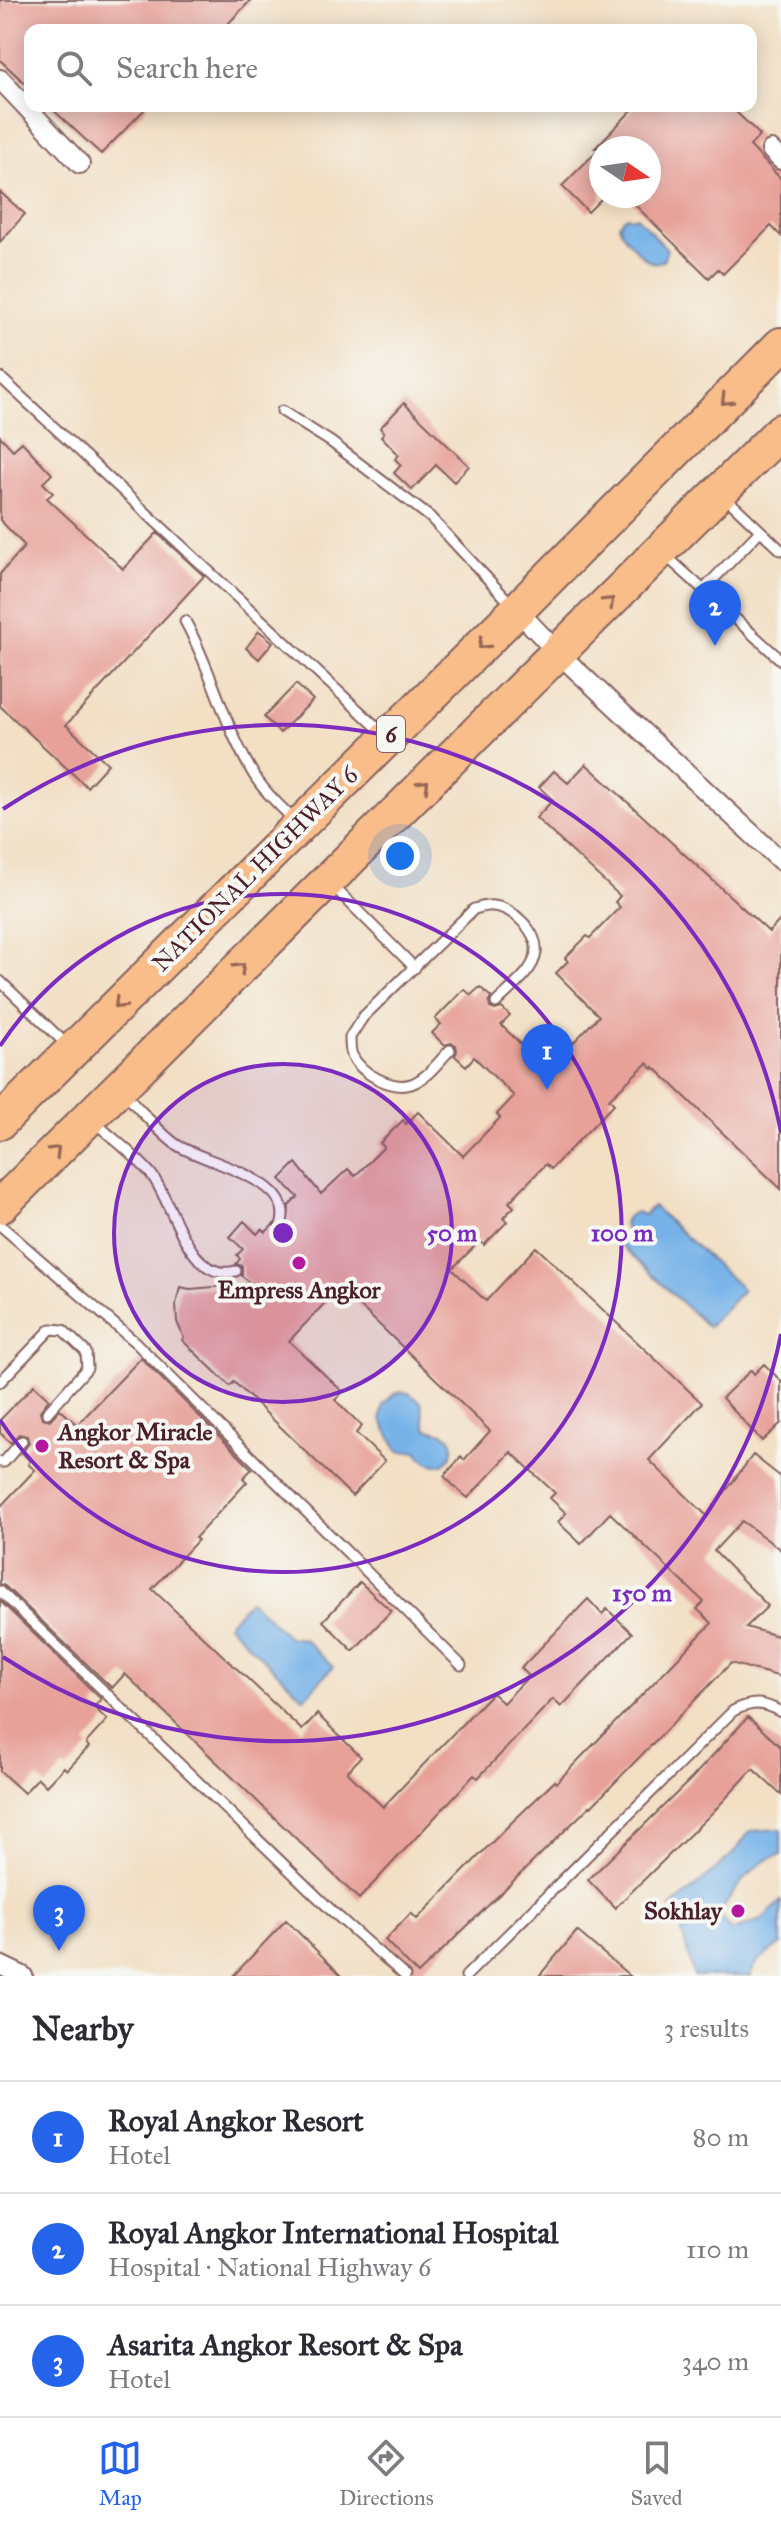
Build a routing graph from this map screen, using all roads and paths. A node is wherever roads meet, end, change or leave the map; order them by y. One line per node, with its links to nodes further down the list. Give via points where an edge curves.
1 (0, 79): 2 (street)
2 (24, 104)
3 (31, 112): 4 (street)
4 (80, 164)
5 (781, 345): 14 (highway, NATIONAL HIGHWAY 6 / 6, one-way to 14)
6 (0, 377): 18 (lane)
7 (282, 411): 14 (lane, via 430,517)
8 (781, 431): 9 (highway)
9 (720, 492): 10 (lane); 12 (highway)
10 (760, 531): 11 (lane); 13 (lane)
11 (781, 550)
12 (660, 551): 13 (lane); 16 (highway, one-way to 12)
13 (703, 590): 17 (lane)
14 (517, 610): 16 (street); 18 (highway, NATIONAL HIGHWAY 6 / 6, one-way to 18)
15 (185, 621): 19 (lane, via 251,771)
16 (558, 653): 20 (street); 21 (highway, one-way to 16)
17 (781, 660)
18 (388, 737): 19 (highway, NATIONAL HIGHWAY 6 / 6)
19 (300, 825): 27 (highway, NATIONAL HIGHWAY 6 / 6, one-way to 27)
20 (781, 861)
21 (328, 881): 22 (lane); 29 (highway, one-way to 21)
22 (415, 968): 26 (lane, via 474,909 494,905 532,930 536,952 529,970); 28 (lane, via 363,1017 350,1037 351,1055 365,1071 393,1085 423,1077)
23 (0, 981): 24 (lane)
24 (8, 989): 25 (lane); 27 (lane)
25 (0, 997)
26 (496, 1003)
27 (72, 1050): 31 (highway, NATIONAL HIGHWAY 6 / 6)
28 (450, 1050)
29 (119, 1088): 30 (highway); 34 (lane, via 175,1144 261,1181 280,1201)
30 (90, 1117): 32 (highway, one-way to 30); 35 (lane, via 151,1174 187,1246 207,1267)
31 (0, 1122)
32 (0, 1206)
33 (0, 1225): 41 (lane, via 136,1343)
34 (281, 1225)
35 (236, 1271)
36 (0, 1382): 37 (lane, via 51,1329 63,1330 86,1352 87,1368)
37 (47, 1413)
38 (22, 1441): 39 (lane)
39 (0, 1462)
40 (0, 1591): 45 (lane)
41 (461, 1665)
42 (781, 1712): 46 (lane, via 765,1703 733,1711)
43 (0, 1965): 44 (street)
44 (23, 1976)
45 (405, 1976)
46 (466, 1976)

